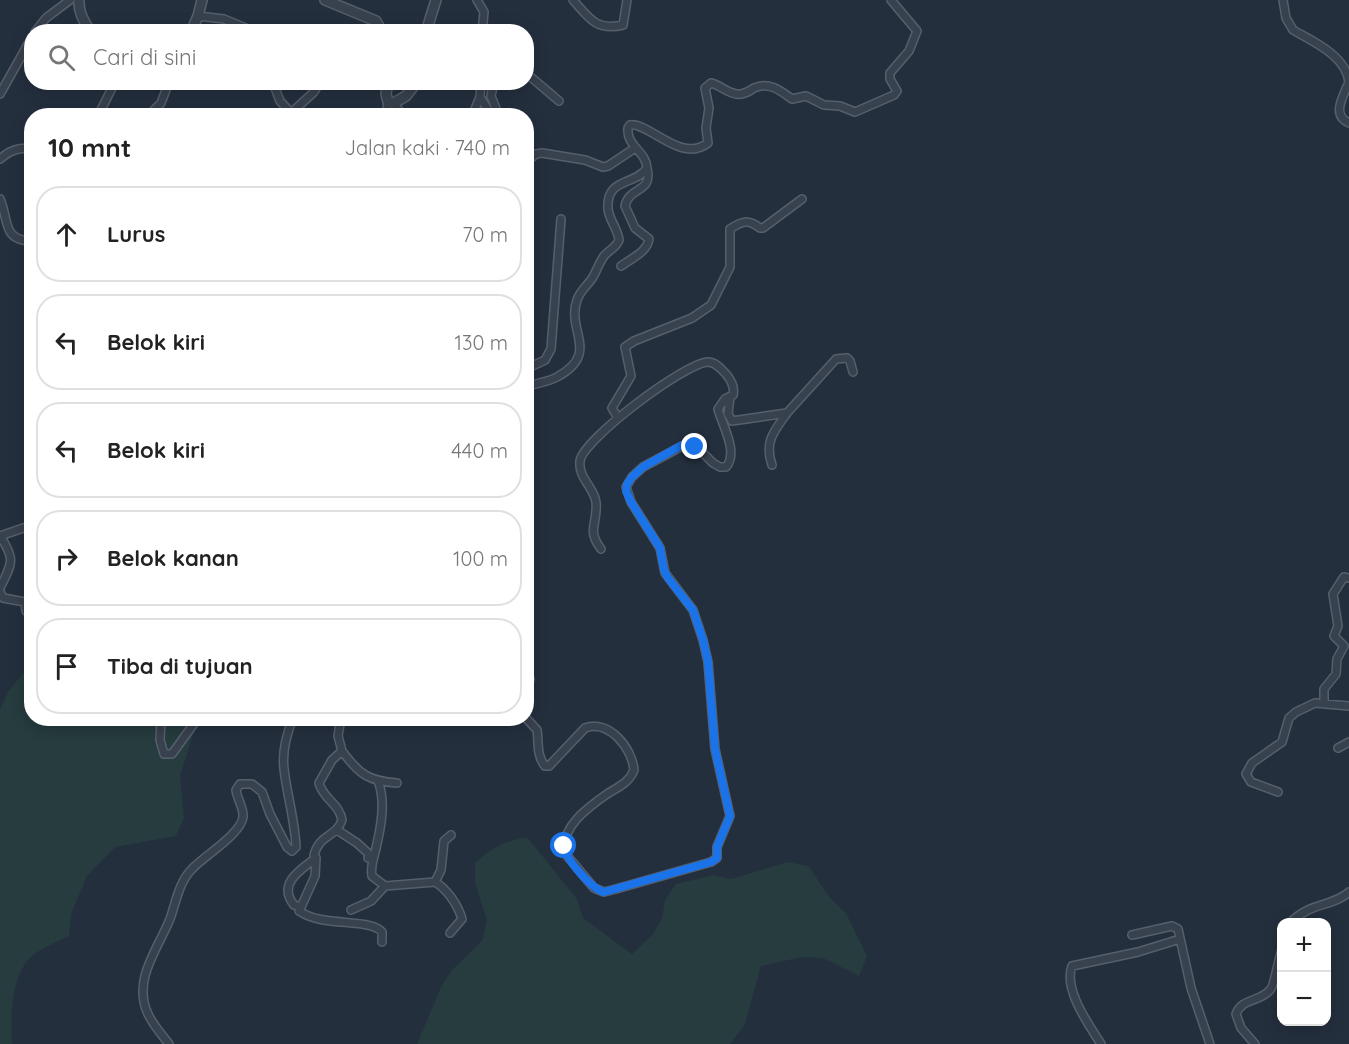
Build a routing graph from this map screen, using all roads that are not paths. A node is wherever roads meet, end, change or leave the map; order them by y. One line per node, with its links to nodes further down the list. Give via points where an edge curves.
1 (70, 0): 12 (street)
2 (79, 0): 13 (street)
3 (202, 0): 11 (street)
4 (436, 0): 17 (street)
5 (477, 0): 18 (street, via 484,12)
6 (573, 0): 7 (street, via 591,21 612,28 623,25)
7 (627, 0)
8 (891, 0): 45 (street, via 917,31 909,51 890,73 897,91 894,95 855,112 806,96 792,99 772,86 758,86 740,95 711,83 705,88 708,143 688,148 664,141 633,124 627,132)
9 (1283, 0): 21 (street, via 1293,30 1341,62)
10 (329, 2): 16 (street)
11 (198, 16): 14 (street); 15 (street)
12 (41, 24)
13 (85, 24)
14 (194, 24)
15 (236, 24)
16 (378, 24)
17 (428, 24)
18 (483, 24)
19 (24, 52): 30 (street)
20 (534, 80): 32 (street)
21 (1349, 82): 43 (street, via 1339,115)
22 (111, 90): 34 (street)
23 (166, 90): 35 (street)
24 (276, 90): 36 (street)
25 (315, 90): 37 (street)
26 (387, 90): 33 (street)
27 (411, 90): 33 (street)
28 (480, 90): 31 (street)
29 (492, 90): 42 (street)
30 (0, 94)
31 (480, 97): 40 (street); 41 (street)
32 (559, 101)
33 (391, 102): 38 (street); 39 (street)
34 (102, 108)
35 (156, 108)
36 (286, 108)
37 (297, 108)
38 (389, 108)
39 (396, 108)
40 (475, 108)
41 (487, 108)
42 (496, 108)
43 (1349, 123)
44 (24, 148): 47 (street, via 8,152)
45 (635, 148): 46 (street, via 608,166 542,153); 48 (street)
46 (534, 156)
47 (0, 159)
48 (647, 168): 53 (street, via 647,185 633,192 625,206 635,228 649,243); 56 (street, via 610,194 608,212 619,240 602,258 578,297 576,321 581,348 575,362 558,377)
49 (0, 199): 52 (street, via 14,238)
50 (802, 199): 59 (street, via 763,228 743,221 730,229 730,267 708,308 625,347 631,376 612,408)
51 (561, 219): 54 (street, via 551,349 545,360)
52 (24, 242)
53 (621, 266)
54 (534, 365)
55 (853, 372): 58 (street, via 847,358 836,359)
56 (534, 384)
57 (730, 397): 58 (street, via 728,414 732,421); 59 (street, via 734,387 719,367 709,362 678,374); 72 (street, via 718,409 729,442 729,465 720,467 695,447 682,445 643,467 627,484 626,491 660,548 668,578 693,610 703,640 715,749 730,816 717,847 717,858 604,892 594,888 564,852 565,836 586,810 628,781 634,770 631,756 611,732 590,726 545,766 540,760)
58 (787, 413): 60 (street, via 769,445)
59 (618, 418): 62 (street, via 591,442 580,461 583,478 595,495 593,539)
60 (772, 465)
61 (24, 528): 64 (street, via 0,536 12,565)
62 (601, 549)
63 (1349, 578): 66 (street, via 1344,577 1333,594 1338,626 1334,636 1344,646 1337,659 1336,674 1324,689)
64 (0, 590): 65 (street, via 3,598)
65 (24, 602)
66 (1324, 704): 67 (street); 78 (street, via 1310,705 1292,715 1282,741 1247,771 1251,782)
67 (1349, 706)
68 (161, 726): 69 (street, via 164,753 171,754)
69 (192, 726)
70 (290, 726): 94 (street, via 283,767 296,847 292,851 287,848 258,788 240,784 236,790 242,811 240,824 184,878 145,972 148,1014)
71 (340, 726): 75 (street)
72 (534, 726)
73 (1349, 742): 74 (street)
74 (1338, 748)
75 (342, 751): 76 (street, via 359,772); 79 (street, via 319,783 321,791 341,813)
76 (378, 781): 77 (street); 84 (street, via 383,800 371,871)
77 (397, 783)
78 (1278, 792)
79 (337, 830): 81 (street, via 321,840); 82 (street, via 361,846)
80 (451, 834): 83 (street, via 444,842 441,870)
81 (316, 858): 86 (street, via 315,876); 86 (street, via 290,883 288,896)
82 (368, 858)
83 (435, 882): 84 (street); 89 (street, via 449,894 460,914 461,922)
84 (385, 886): 87 (street, via 370,901)
85 (1349, 892): 88 (street)
86 (301, 907): 92 (street, via 301,912 318,920 375,925 382,932)
87 (351, 910)
88 (1296, 918)
89 (450, 933)
90 (1132, 935): 91 (street, via 1172,926 1178,929)
91 (1180, 939): 95 (street, via 1072,966 1071,983 1079,1007); 96 (street)
92 (382, 942)
93 (1277, 967): 97 (street, via 1272,989 1241,1006 1236,1014 1241,1028)
94 (169, 1044)
95 (1101, 1044)
96 (1210, 1044)
97 (1255, 1044)

